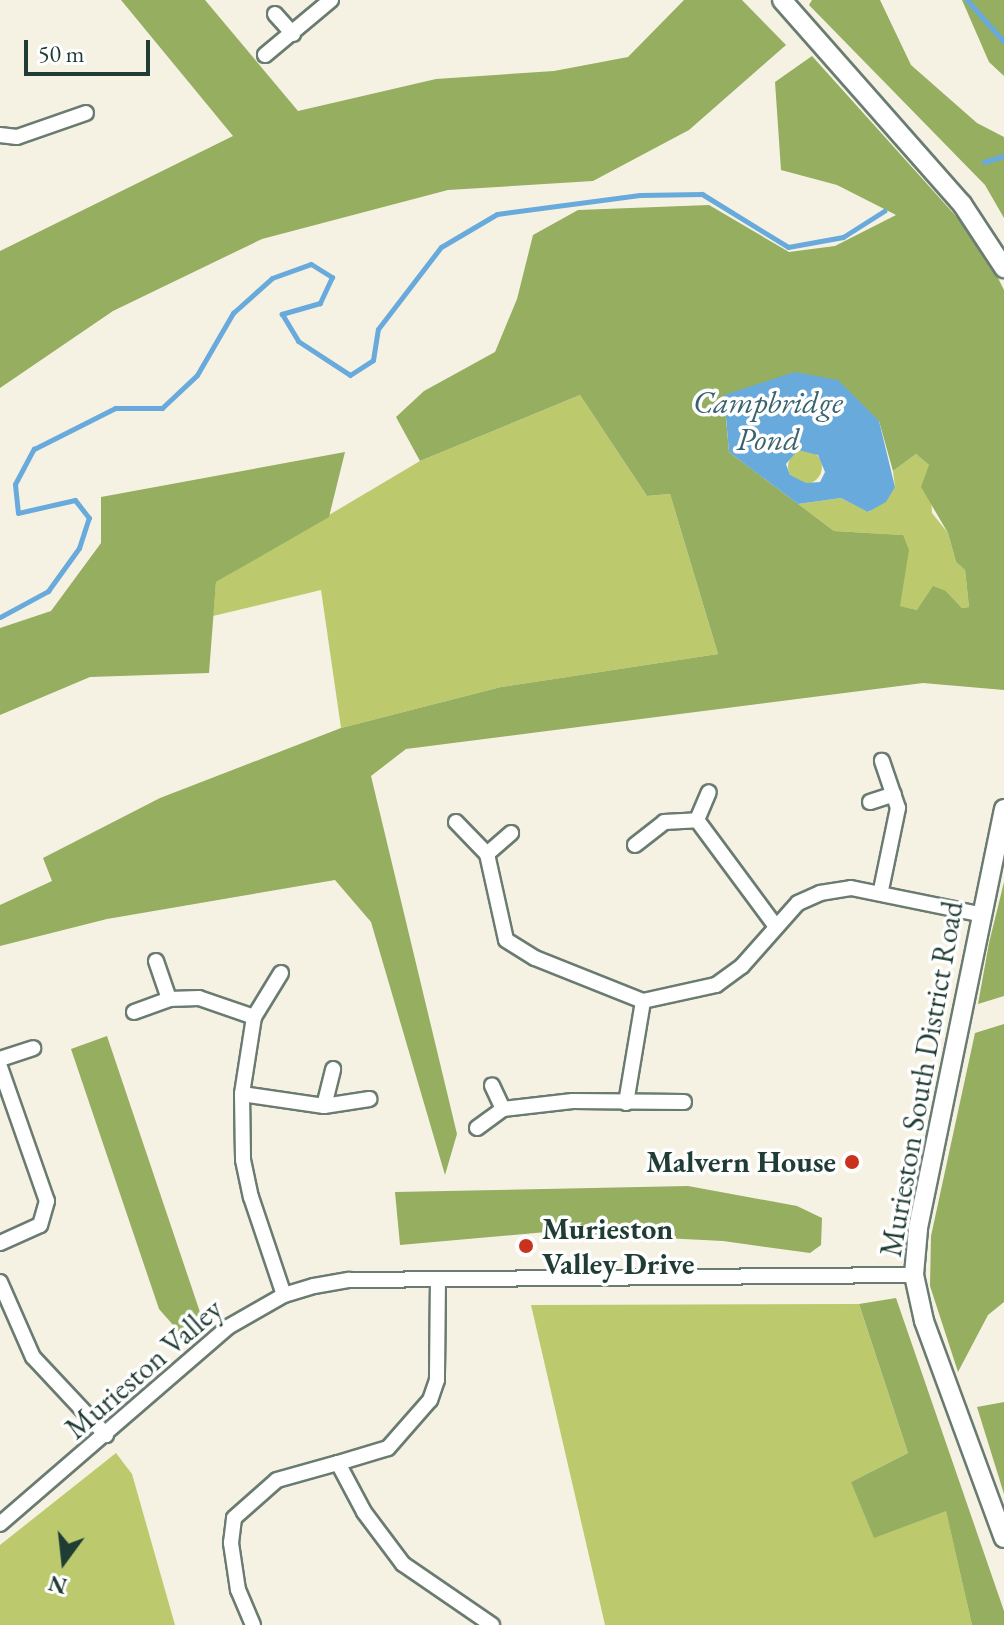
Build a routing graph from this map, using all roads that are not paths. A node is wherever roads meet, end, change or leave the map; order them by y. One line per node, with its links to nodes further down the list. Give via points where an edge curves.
1 (331, 0): 4 (street)
2 (782, 0): 8 (street, via 962,204)
3 (275, 14): 4 (street)
4 (293, 34): 5 (street)
5 (265, 55)
6 (86, 113): 7 (street, via 17,137)
7 (0, 135)
8 (1004, 268)
9 (882, 761): 11 (street)
10 (709, 792): 14 (street)
11 (894, 794): 12 (street); 19 (street, via 897,821)
12 (870, 802)
13 (1004, 809): 20 (street, Murieston South District Road)
14 (697, 820): 17 (street, via 664,822); 21 (street)
15 (456, 822): 18 (street)
16 (511, 833): 18 (street)
17 (635, 845)
18 (487, 854): 25 (street, via 506,940 535,958)
19 (881, 890): 20 (street); 21 (street, via 820,893)
20 (979, 914): 41 (street, Murieston South District Road, via 918,1229)
21 (774, 924): 25 (street, via 742,966 716,985)
22 (156, 961): 24 (street)
23 (281, 973): 27 (street)
24 (169, 999): 26 (street); 27 (street, via 199,998)
25 (643, 1001): 36 (street)
26 (134, 1012)
27 (254, 1017): 33 (street)
28 (33, 1048): 29 (street)
29 (0, 1059)
30 (0, 1067): 40 (street, via 47,1201 40,1225)
31 (333, 1069): 37 (street)
32 (492, 1085): 38 (street)
33 (242, 1094): 37 (street); 44 (street, via 245,1172)
34 (369, 1099): 37 (street)
35 (684, 1102): 36 (street)
36 (626, 1103): 38 (street, via 532,1102)
37 (324, 1106)
38 (503, 1109): 39 (street)
39 (477, 1128)
40 (0, 1243)
41 (914, 1275): 42 (street, Murieston Valley); 48 (street, Murieston South District Road, via 924,1321)
42 (438, 1279): 44 (street, Murieston Valley, via 349,1280); 46 (street, via 437,1380 430,1400 388,1448)
43 (0, 1282): 45 (street, via 33,1357)
44 (284, 1295): 45 (street, Murieston Valley, via 228,1327)
45 (106, 1435): 47 (street, Murieston Valley)
46 (338, 1463): 49 (street, via 364,1512 403,1564); 50 (street, via 277,1480 234,1518 231,1543 238,1590)
47 (0, 1524)
48 (1004, 1538)
49 (478, 1622): 51 (street)
50 (253, 1625)
51 (492, 1625)

